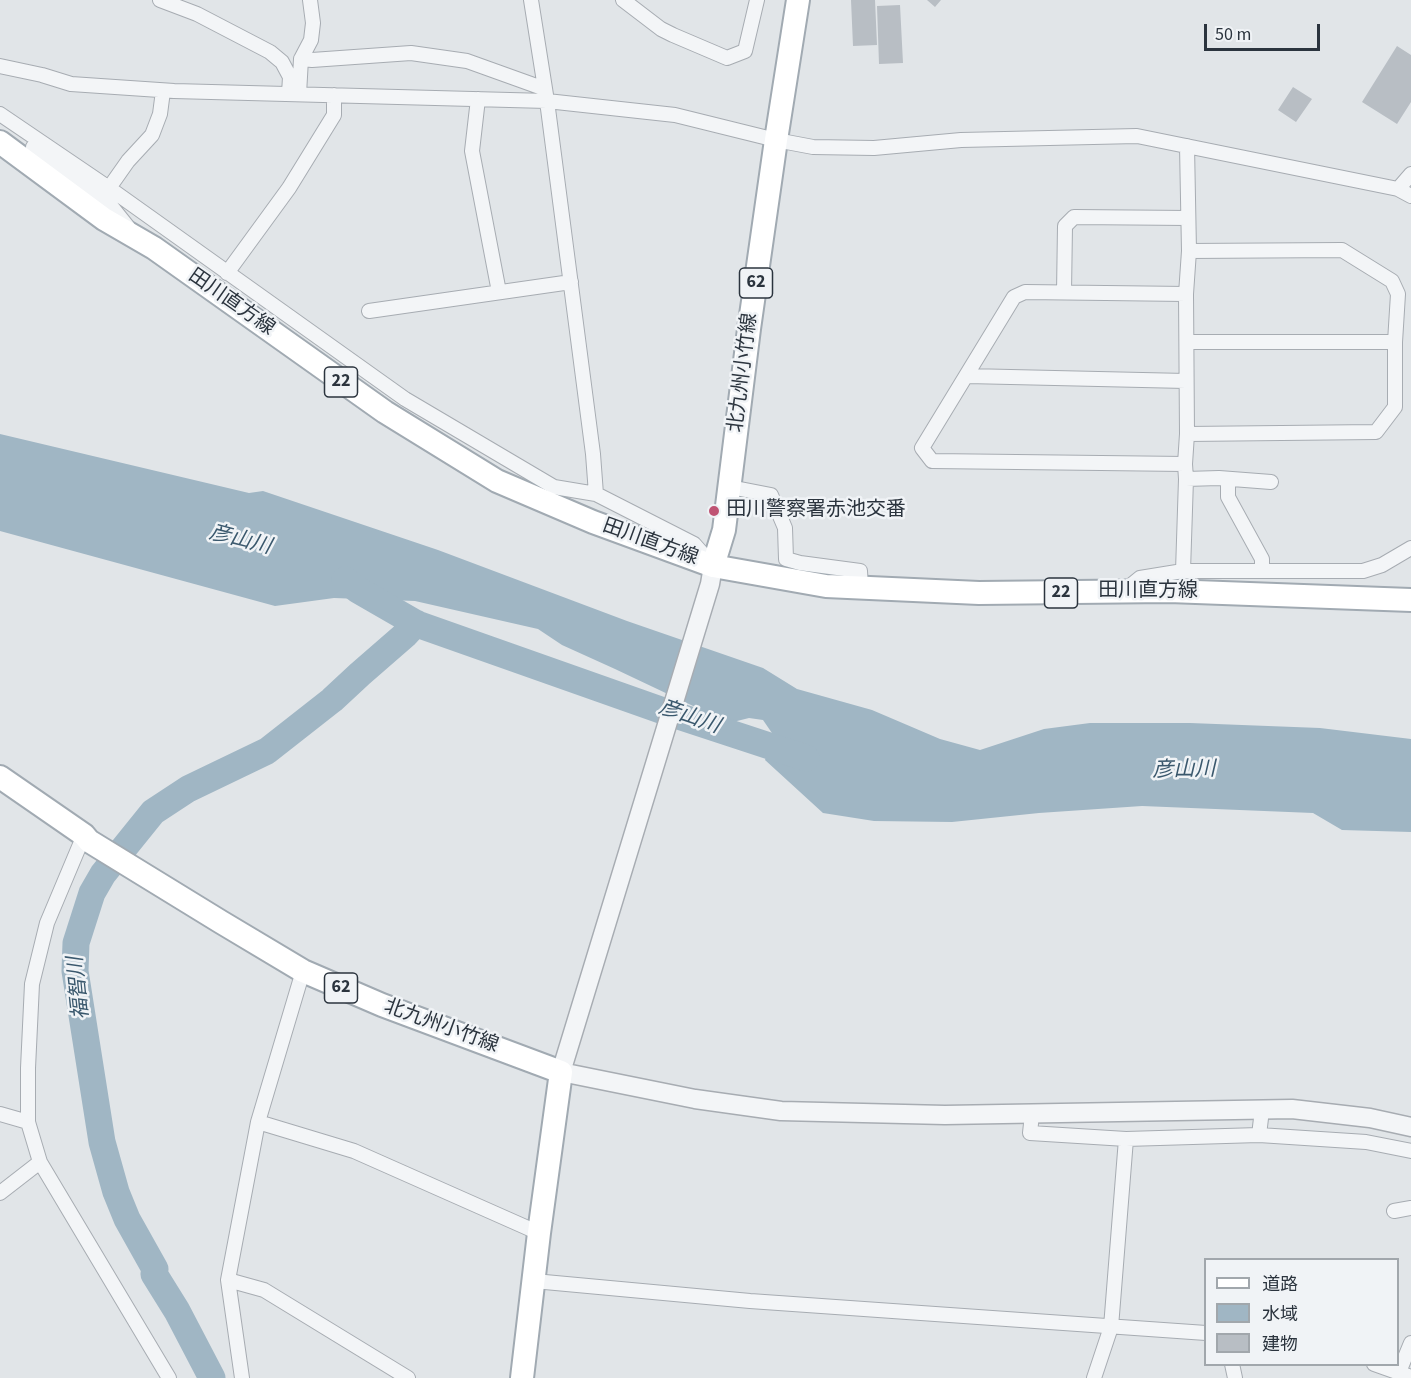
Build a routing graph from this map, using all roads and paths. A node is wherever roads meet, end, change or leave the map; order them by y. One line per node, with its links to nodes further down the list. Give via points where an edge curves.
1 (160, 0): 10 (street, via 197,14 270,52 282,62)
2 (310, 0): 7 (street, via 311,40)
3 (531, 0): 12 (street)
4 (623, 0): 5 (street, via 661,29 727,57 745,51)
5 (757, 0)
6 (798, 0): 16 (main road, 北九州小竹線 / 62)
7 (301, 58): 10 (street); 12 (street, via 411,52 467,61)
8 (0, 66): 9 (street, via 71,84)
9 (163, 91): 10 (street); 20 (street, via 152,135)
10 (294, 94): 11 (street)
11 (334, 95): 13 (street); 26 (street, via 334,115 289,188)
12 (546, 95): 13 (street); 16 (street, via 675,115); 27 (street)
13 (478, 99): 28 (street, via 472,151)
14 (0, 114): 20 (street)
15 (0, 123): 24 (street, via 112,207)
16 (776, 140): 18 (street, via 813,147 874,148 961,140 1137,136); 41 (main road, 北九州小竹線 / 62)
17 (0, 142): 24 (main road, 田川直方線 / 22, via 104,219)
18 (1187, 146): 21 (street); 23 (street)
19 (1411, 174): 21 (street)
20 (109, 188): 26 (street)
21 (1398, 189): 22 (street)
22 (1411, 196)
23 (1188, 218): 25 (street); 29 (street, via 1074,217 1065,226)
24 (139, 239): 46 (main road, 田川直方線 / 22, via 385,412 497,481)
25 (1189, 251): 30 (street); 33 (street, via 1342,250 1392,281 1398,294)
26 (227, 273): 42 (street, via 405,399 554,487)
27 (571, 282): 28 (street); 42 (street)
28 (499, 292): 31 (street)
29 (1064, 292): 30 (street); 34 (street, via 1025,292 1014,297)
30 (1186, 294): 32 (street)
31 (369, 311)
32 (1187, 342): 33 (street); 35 (street)
33 (1395, 342): 36 (street, via 1395,407 1376,432)
34 (967, 376): 35 (street); 37 (street, via 922,448 932,461)
35 (1186, 381): 36 (street)
36 (1187, 434): 37 (street)
37 (1185, 464): 38 (street)
38 (1186, 479): 39 (street); 44 (street)
39 (1228, 479): 40 (street); 45 (street, via 1228,497 1262,559)
40 (1271, 482)
41 (730, 487): 46 (main road, 北九州小竹線 / 62); 47 (street, via 771,495 785,528 786,559 860,571)
42 (596, 494): 46 (street, via 694,544)
43 (1411, 548): 45 (street, via 1382,566 1363,571)
44 (1183, 571): 45 (street); 48 (street, via 1140,578)
45 (1262, 571)
46 (712, 575): 47 (main road, 田川直方線 / 22); 53 (street)
47 (861, 587): 48 (main road, 田川直方線 / 22, via 979,593)
48 (1122, 592): 49 (main road, 田川直方線 / 22)
49 (1411, 600)
50 (0, 777): 51 (main road, 北九州小竹線 / 62)
51 (86, 838): 52 (main road, 北九州小竹線 / 62); 57 (street, via 47,923 32,984)
52 (303, 971): 53 (main road, 北九州小竹線 / 62, via 382,1005); 58 (street)
53 (564, 1062): 56 (street, via 695,1099 781,1111); 67 (main road)
54 (1262, 1110): 56 (street); 59 (street, via 1304,1111); 60 (street)
55 (0, 1114): 57 (street)
56 (1032, 1114): 61 (street, via 1030,1133)
57 (28, 1122): 63 (street)
58 (258, 1122): 67 (street, via 354,1151); 68 (street)
59 (1411, 1127)
60 (1259, 1135): 61 (street); 62 (street, via 1366,1142)
61 (1126, 1139): 70 (street)
62 (1411, 1151)
63 (40, 1162): 64 (street); 75 (street)
64 (0, 1193)
65 (1411, 1208): 66 (street)
66 (1394, 1211)
67 (540, 1233): 69 (main road)
68 (228, 1280): 76 (street); 77 (street, via 264,1290)
69 (534, 1281): 70 (street); 78 (main road)
70 (1111, 1327): 71 (street); 79 (street)
71 (1204, 1333)
72 (1411, 1343): 74 (street)
73 (1377, 1366): 74 (street)
74 (1405, 1374)
75 (169, 1378)
76 (242, 1378)
77 (408, 1378)
78 (522, 1378)
79 (1094, 1378)

